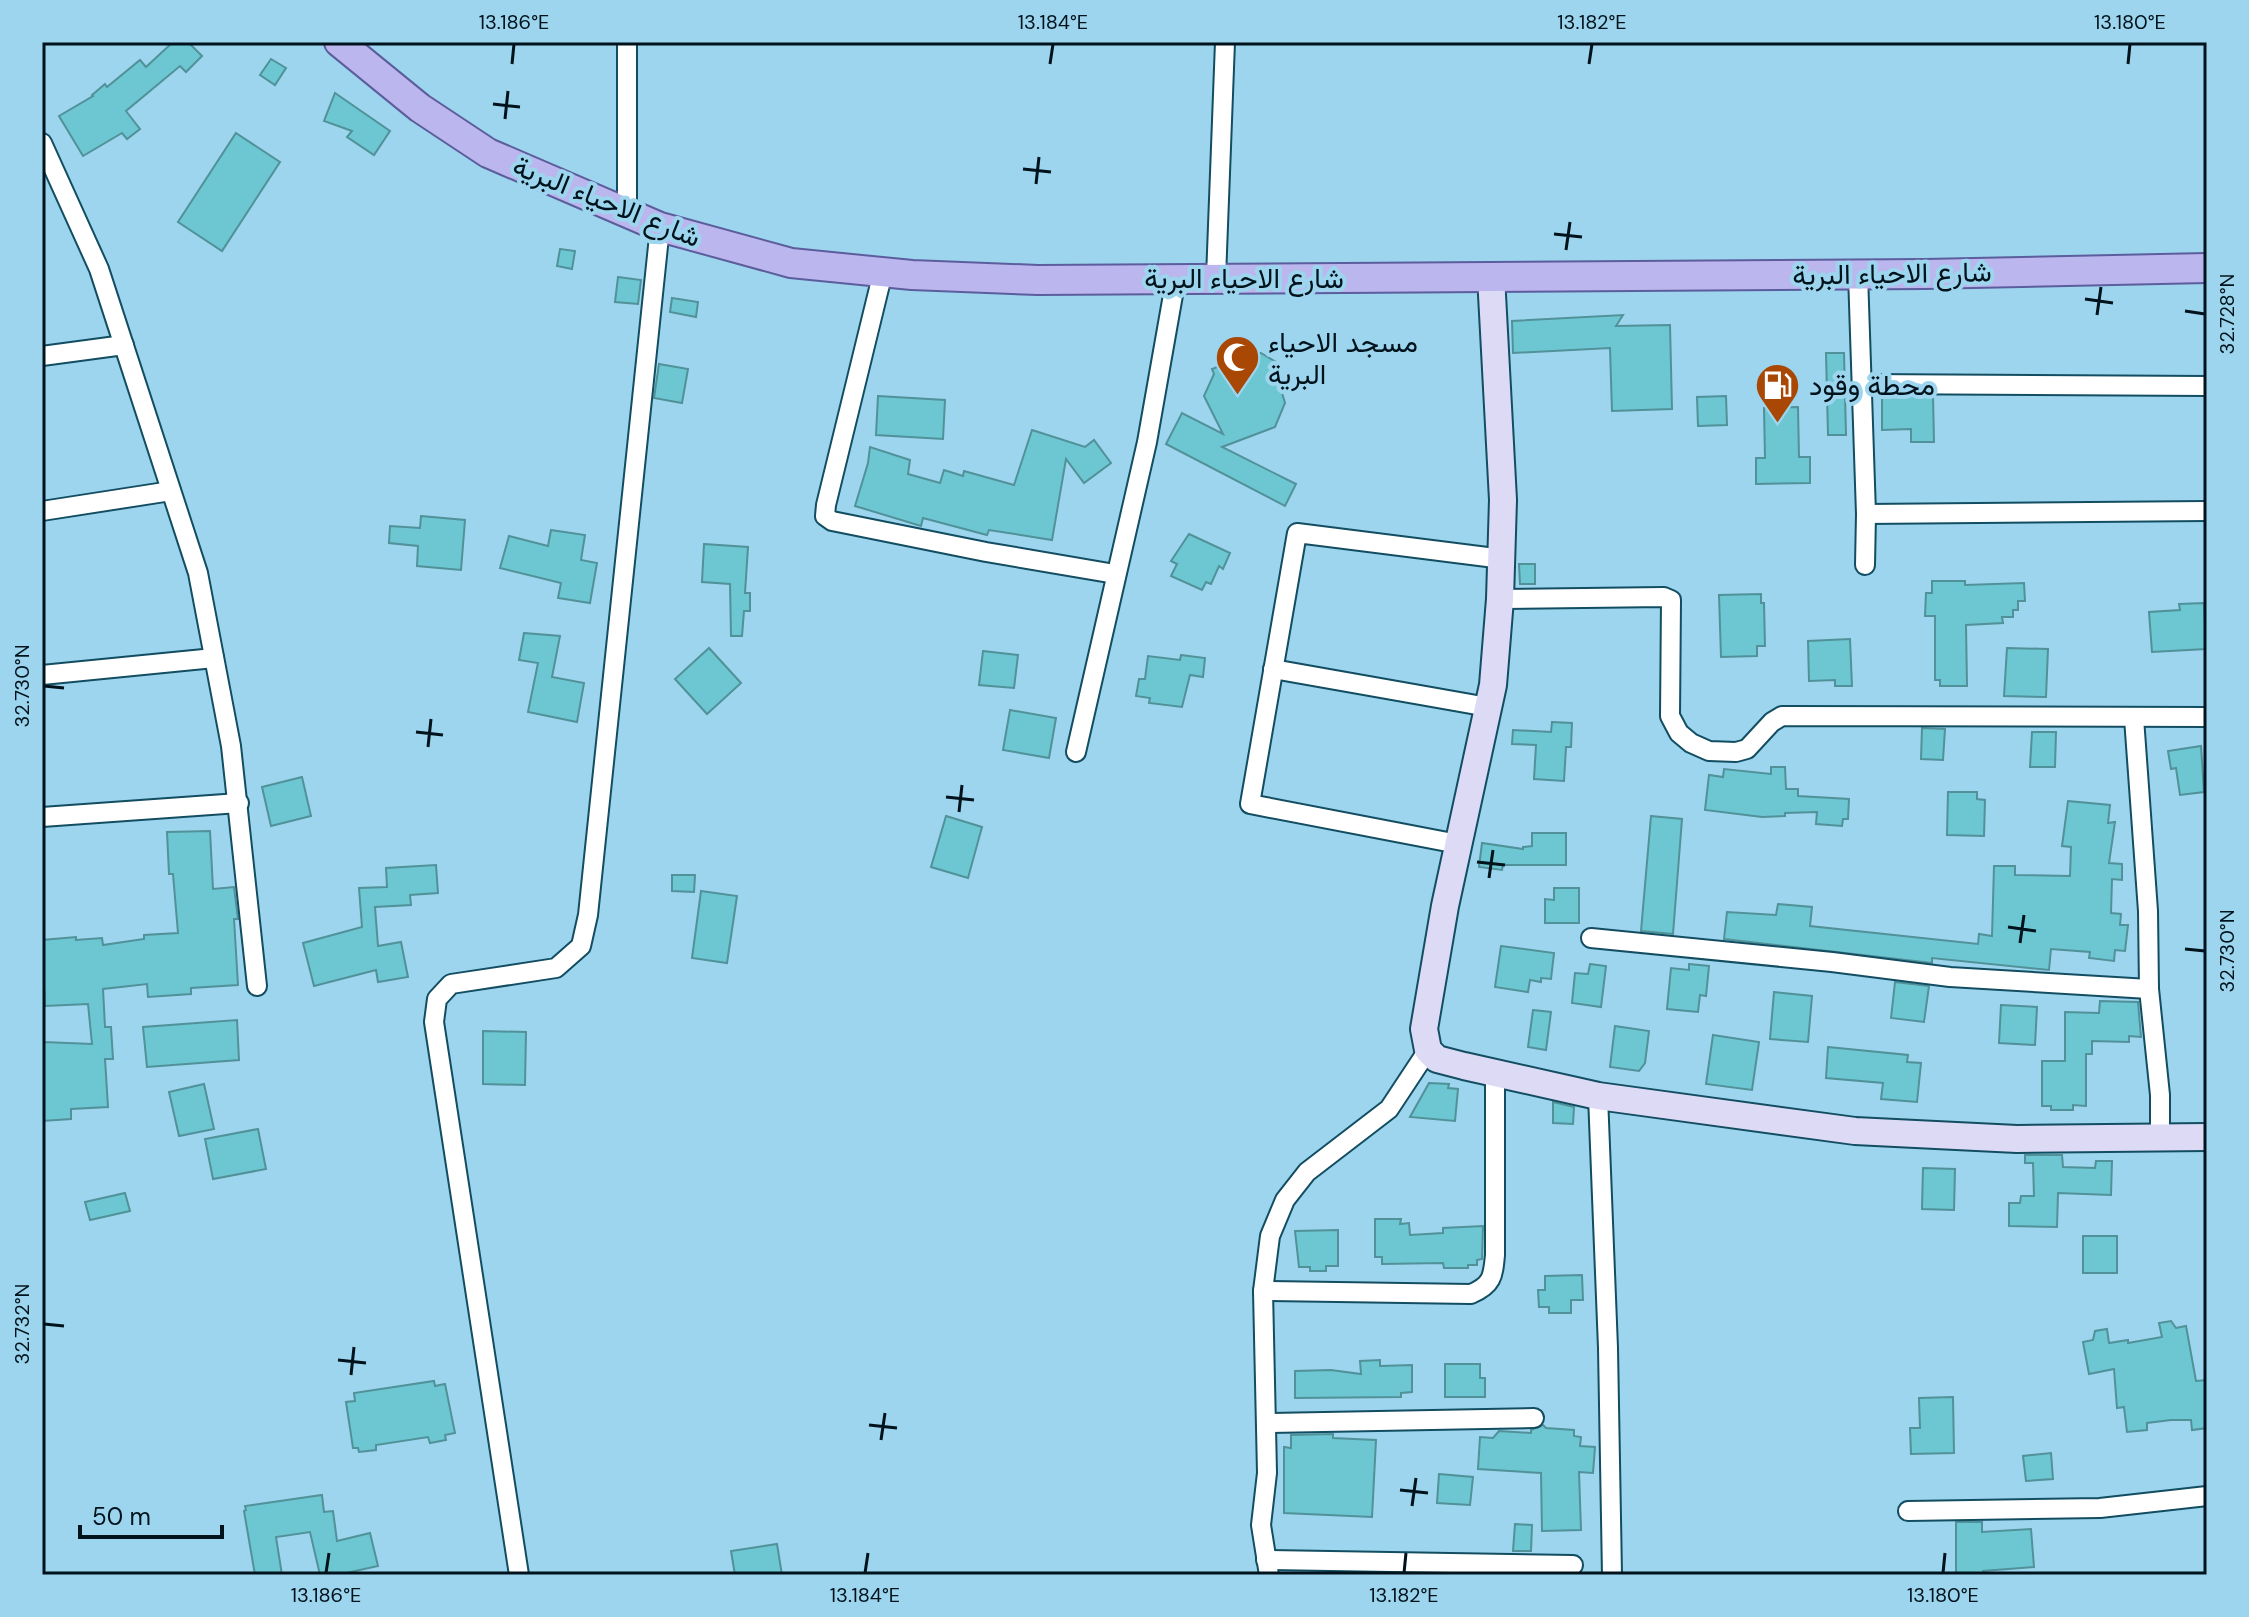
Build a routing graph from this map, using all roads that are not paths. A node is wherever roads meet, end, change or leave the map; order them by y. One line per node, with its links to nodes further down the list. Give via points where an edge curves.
1 (339, 42): 5 (main road, شارع الاحياء البرية, via 420,108 488,153)
2 (627, 42): 5 (street)
3 (1225, 42): 12 (street)
4 (42, 143): 13 (street, via 99,269)
5 (627, 214): 6 (main road, شارع الاحياء البرية)
6 (660, 227): 8 (main road, شارع الاحياء البرية, via 791,263); 50 (street, via 581,946 556,968 451,984 437,999 434,1022)
7 (2207, 268): 9 (main road, شارع الاحياء البرية)
8 (883, 272): 11 (main road, شارع الاحياء البرية, via 1038,280); 23 (street, via 825,516)
9 (1858, 274): 10 (main road, شارع الاحياء البرية); 15 (street)
10 (1491, 276): 12 (main road, شارع الاحياء البرية); 21 (main road)
11 (1176, 278): 12 (main road, شارع الاحياء البرية); 23 (street, via 1147,442)
12 (1216, 278)
13 (124, 345): 14 (street); 17 (street)
14 (42, 356)
15 (1863, 384): 16 (street); 20 (street)
16 (2207, 386)
17 (171, 491): 18 (street); 25 (street, via 198,573)
18 (42, 511)
19 (2207, 511): 20 (street)
20 (1866, 514): 22 (street)
21 (1503, 559): 24 (main road); 26 (street, via 1297,533)
22 (1865, 565)
23 (1115, 574): 31 (street)
24 (1500, 599): 28 (main road); 30 (street, via 1671,600 1670,716 1679,733 1709,751 1747,749 1782,716)
25 (214, 658): 27 (street); 32 (street)
26 (1273, 669): 28 (street); 34 (street, via 1250,804)
27 (42, 675)
28 (1488, 707): 34 (main road)
29 (2207, 717): 30 (street)
30 (2134, 718): 37 (street)
31 (1076, 752)
32 (239, 803): 33 (street); 36 (street)
33 (42, 817)
34 (1458, 844): 38 (main road, via 1424,1029)
35 (1591, 938): 37 (street, via 1950,977)
36 (257, 986)
37 (2149, 989): 41 (street)
38 (1428, 1050): 39 (main road, via 1437,1059); 43 (street, via 1389,1109 1307,1172 1285,1200 1270,1236)
39 (1495, 1072): 40 (main road); 43 (street, via 1495,1255 1493,1276 1484,1289 1471,1294)
40 (1598, 1096): 41 (main road, via 1855,1131 2017,1139); 51 (street)
41 (2160, 1137): 42 (main road)
42 (2207, 1137)
43 (1263, 1291): 45 (street)
44 (1534, 1418): 45 (street)
45 (1266, 1423): 49 (street, via 1261,1525)
46 (2207, 1496): 47 (street, via 2100,1508)
47 (1908, 1511)
48 (1573, 1565): 49 (street)
49 (1267, 1568)
50 (519, 1575)
51 (1612, 1575)

